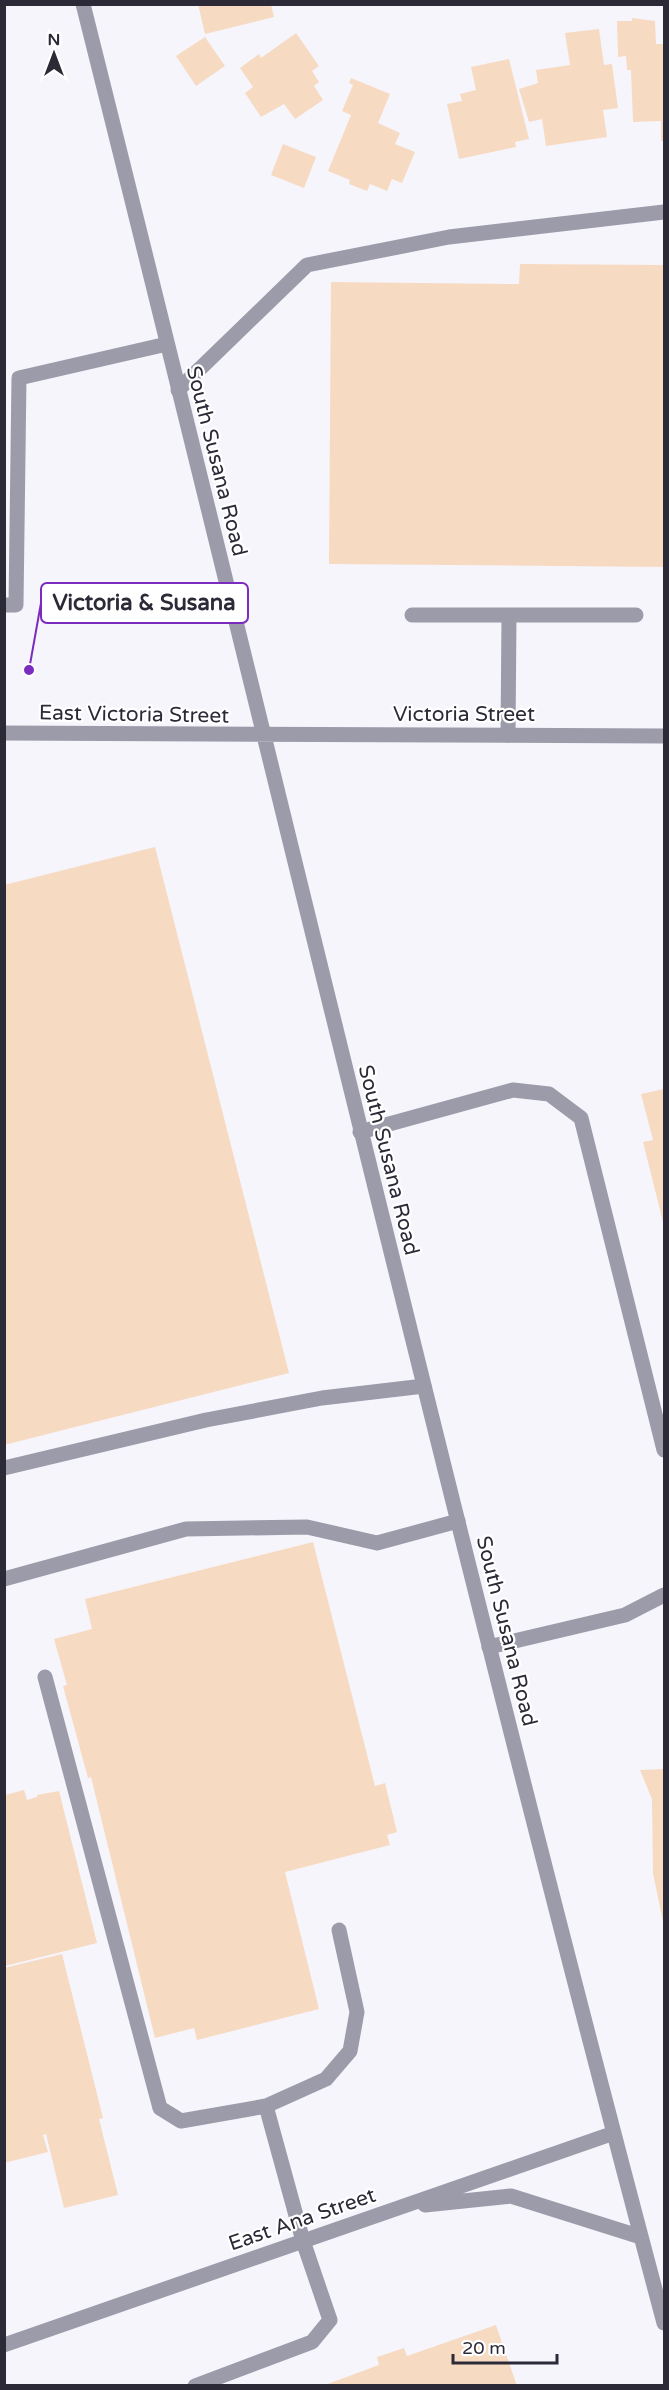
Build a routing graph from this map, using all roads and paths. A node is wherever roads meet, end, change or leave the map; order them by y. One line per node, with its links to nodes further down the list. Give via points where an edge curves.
1 (83, 4): 3 (street, South Susana Road)
2 (664, 212): 4 (street, via 449,237 307,265)
3 (167, 345): 4 (street, South Susana Road); 5 (street, via 19,378 16,605)
4 (178, 390): 11 (street, South Susana Road)
5 (4, 605)
6 (412, 615): 7 (street)
7 (509, 615): 8 (street); 10 (street)
8 (636, 615)
9 (4, 734): 11 (street, East Victoria Street)
10 (508, 735): 11 (street, Victoria Street); 12 (street, Victoria Street)
11 (263, 736): 13 (street, South Susana Road)
12 (664, 736)
13 (360, 1132): 14 (street, South Susana Road); 15 (street, via 513,1090 549,1095 581,1118)
14 (424, 1386): 16 (street, via 322,1398 206,1420); 17 (street, South Susana Road)
15 (664, 1450)
16 (4, 1468)
17 (458, 1521): 18 (street, via 376,1544 307,1527 186,1529); 20 (street, South Susana Road)
18 (4, 1579)
19 (664, 1595): 20 (street, via 625,1615)
20 (489, 1647): 24 (street, South Susana Road)
21 (45, 1677): 23 (street, via 160,2108 181,2121)
22 (339, 1930): 23 (street, via 357,2012 350,2051 326,2079)
23 (266, 2106): 27 (street)
24 (614, 2133): 25 (street, East Ana Street); 26 (street, South Susana Road)
25 (398, 2208): 26 (street, via 511,2196); 27 (street, East Ana Street)
26 (641, 2237): 28 (street, South Susana Road)
27 (303, 2241): 29 (street, East Ana Street); 30 (street, via 330,2320 312,2342)
28 (664, 2323)
29 (4, 2344)
30 (195, 2385)

